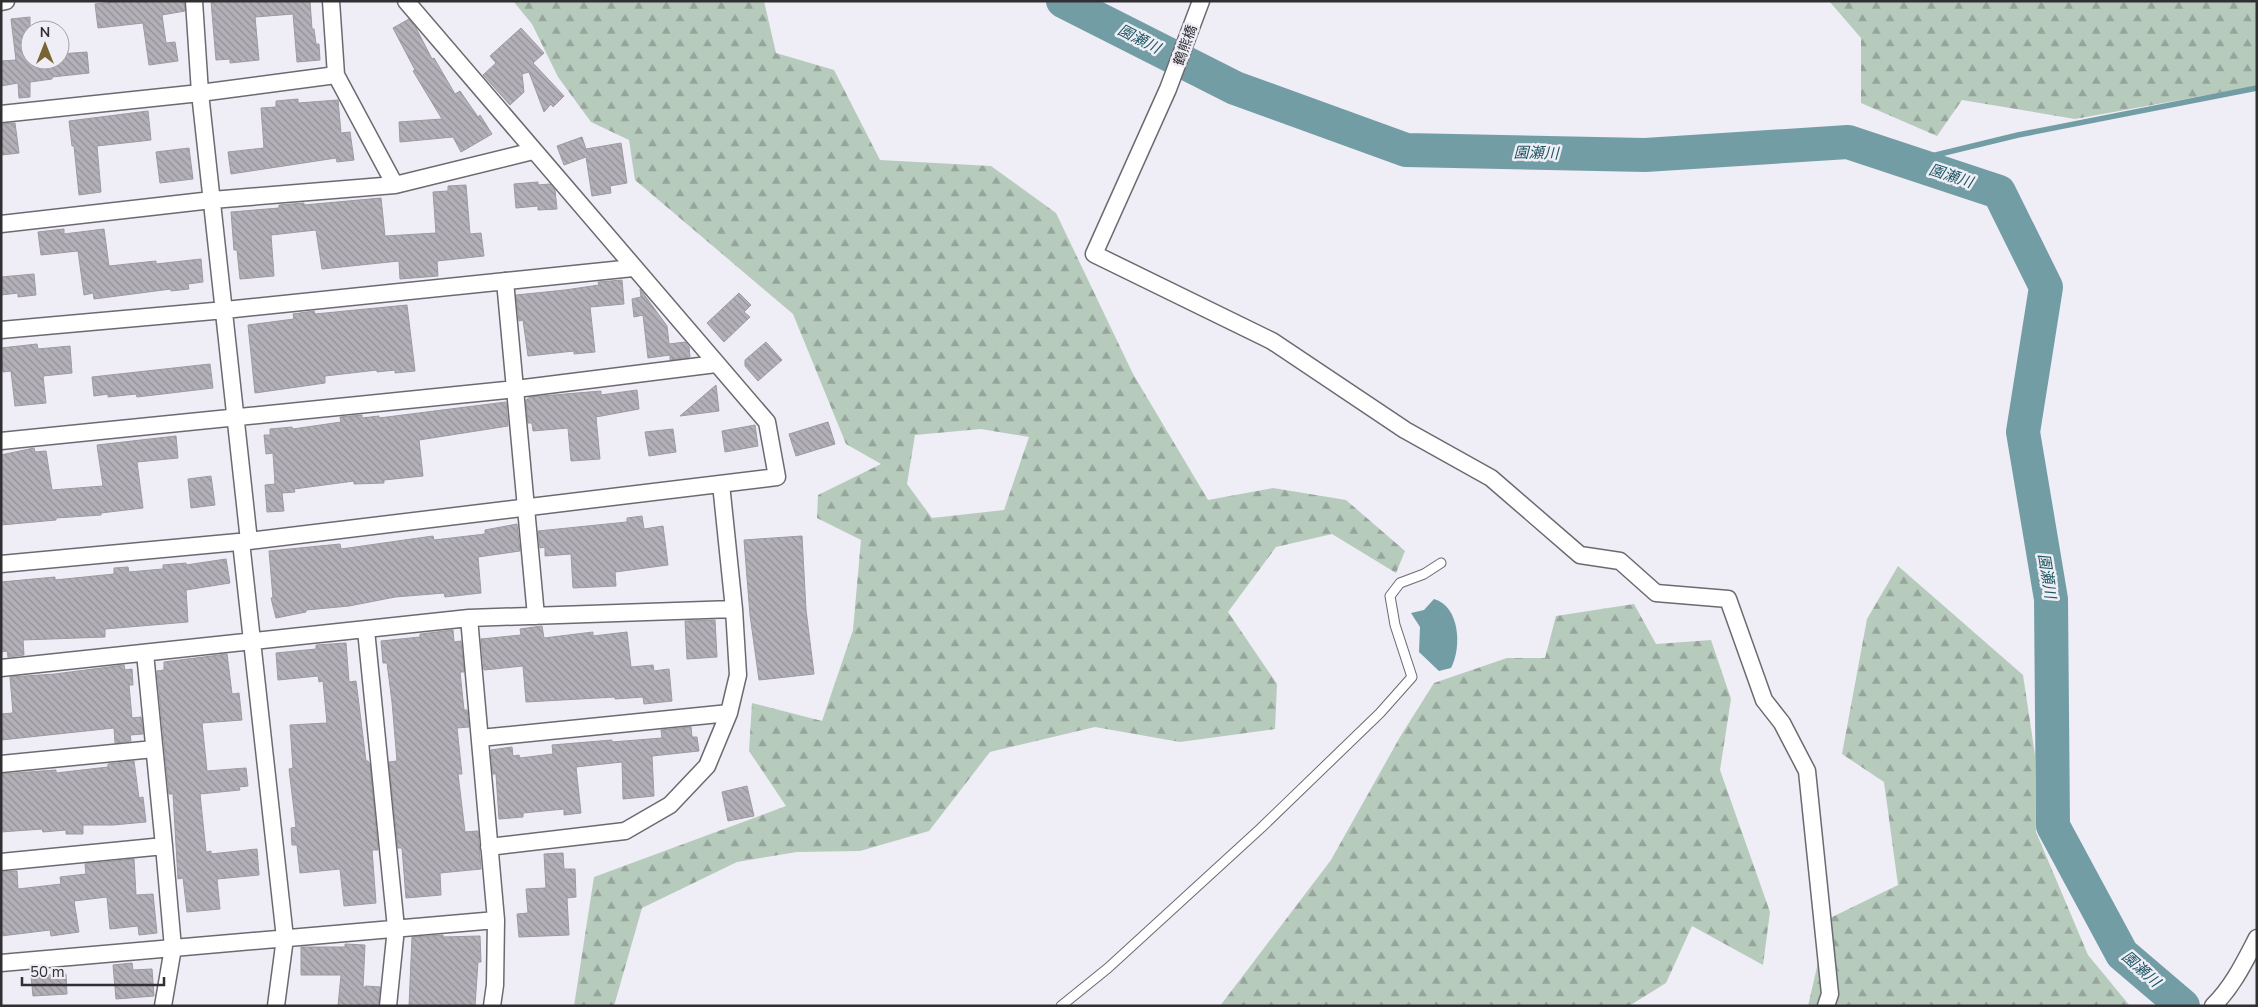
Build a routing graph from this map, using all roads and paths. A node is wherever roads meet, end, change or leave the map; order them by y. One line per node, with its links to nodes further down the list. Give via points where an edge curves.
1 (6, 1): 6 (street)
2 (194, 1): 8 (street)
3 (331, 1): 7 (street)
4 (406, 1): 10 (street)
5 (1201, 1): 53 (street, 鶴熊橋, via 1168,89 1094,254 1272,341 1405,430 1490,478 1580,555 1620,561 1656,592 1728,598 1764,700 1782,723 1807,772 1830,994)
6 (1, 2)
7 (336, 75): 8 (street); 11 (street)
8 (200, 93): 9 (street); 12 (street)
9 (1, 114)
10 (533, 150): 11 (street); 14 (street)
11 (395, 185): 12 (street)
12 (212, 200): 13 (street); 16 (street)
13 (1, 224)
14 (633, 268): 15 (street); 18 (street)
15 (505, 281): 16 (street); 19 (street)
16 (224, 310): 17 (street); 20 (street)
17 (1, 330)
18 (716, 364): 19 (street); 22 (street, via 767,422 777,477)
19 (516, 389): 20 (street); 23 (street)
20 (236, 418): 21 (street); 24 (street)
21 (1, 441)
22 (721, 484): 23 (street); 27 (street)
23 (528, 507): 24 (street); 28 (street)
24 (245, 541): 26 (street); 31 (street)
25 (1442, 563): 52 (lane, via 1400,583 1390,596 1394,625 1412,677 1380,713 1261,828 1108,968)
26 (1, 564)
27 (734, 609): 28 (street); 34 (street, via 738,675)
28 (536, 616): 29 (street)
29 (469, 618): 30 (street); 35 (street)
30 (366, 630): 31 (street); 42 (street)
31 (252, 643): 32 (street); 43 (street)
32 (145, 653): 33 (street); 36 (street)
33 (1, 668)
34 (729, 713): 35 (street); 39 (street, via 707,766 670,804 625,831)
35 (480, 738): 39 (street)
36 (154, 749): 37 (street); 38 (street)
37 (1, 764)
38 (164, 846): 40 (street); 45 (street)
39 (489, 847): 41 (street)
40 (1, 862)
41 (496, 920): 42 (street); 51 (street, via 496,985)
42 (396, 928): 43 (street); 50 (street)
43 (285, 938): 45 (street); 49 (street)
44 (2257, 938): 47 (street, via 2237,978)
45 (173, 948): 46 (street); 48 (street)
46 (1, 963)
47 (2218, 1000)
48 (163, 1006)
49 (276, 1006)
50 (388, 1006)
51 (492, 1006)
52 (1061, 1006)
53 (1826, 1006)

